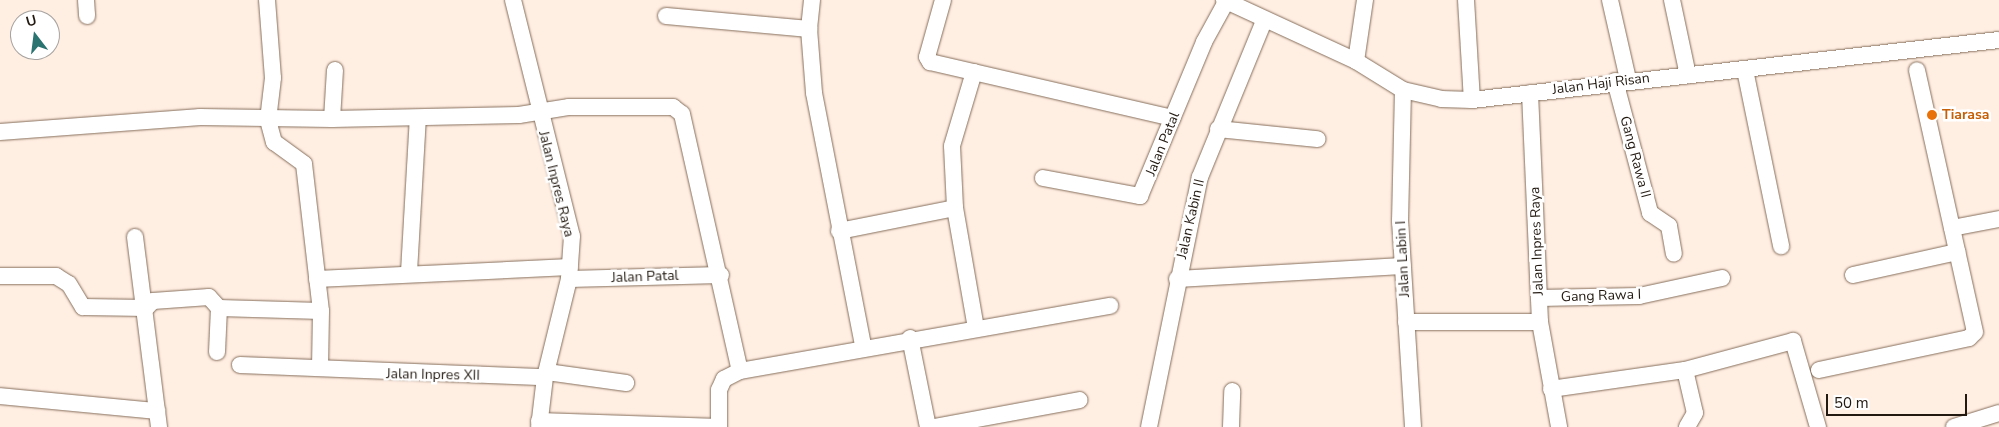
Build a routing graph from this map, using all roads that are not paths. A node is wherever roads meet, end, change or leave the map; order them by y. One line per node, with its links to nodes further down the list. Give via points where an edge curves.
1 (267, 0): 28 (street, via 272,78)
2 (513, 0): 24 (street, Jalan Inpres Raya)
3 (812, 0): 12 (street)
4 (943, 0): 18 (street, via 928,61)
5 (1365, 0): 14 (street)
6 (1466, 0): 23 (street)
7 (1610, 0): 20 (street, Gang Rawa II)
8 (1672, 0): 19 (street)
9 (1225, 1): 11 (street, Jalan Haji Risan); 26 (street, Jalan Patal, via 1204,42)
10 (666, 16): 12 (street)
11 (1264, 21): 14 (street, Jalan Haji Risan); 29 (street, Jalan Kabin II)
12 (809, 29): 36 (street, via 814,93)
13 (1999, 40): 16 (street, Jalan Haji Risan)
14 (1356, 61): 21 (street, Jalan Haji Risan)
15 (335, 70): 27 (street)
16 (1745, 70): 19 (street, Jalan Haji Risan); 38 (street)
17 (1917, 70): 35 (street)
18 (974, 72): 26 (street); 33 (street, via 952,146)
19 (1688, 75): 20 (street, Jalan Haji Risan)
20 (1621, 80): 22 (street, Jalan Haji Risan); 40 (street, Gang Rawa II, via 1650,213 1669,226)
21 (1403, 90): 23 (street, Jalan Haji Risan); 41 (street, Jalan Labin I, via 1399,186)
22 (1530, 93): 23 (street, Jalan Haji Risan); 50 (street, Jalan Inpres Raya)
23 (1472, 100)
24 (538, 114): 25 (street); 43 (street, Jalan Inpres Raya, via 572,236); 44 (street, via 569,107 663,106 682,114)
25 (418, 118): 27 (street); 42 (street)
26 (1173, 118): 32 (street, Jalan Patal, via 1140,196)
27 (332, 119): 28 (street)
28 (268, 120): 30 (street, via 200,118); 48 (street, via 274,142 304,164)
29 (1218, 129): 31 (street); 49 (street, Jalan Kabin II, via 1200,176)
30 (0, 132)
31 (1317, 139)
32 (1043, 178)
33 (955, 208): 36 (street); 57 (street)
34 (1999, 219): 35 (street)
35 (1952, 228): 39 (street)
36 (839, 232): 59 (street)
37 (135, 237): 52 (street)
38 (1781, 246)
39 (1957, 252): 45 (street); 64 (street, via 1975,322 1975,332 1969,338)
40 (1674, 254)
41 (1403, 266): 49 (street); 55 (street, Jalan Labin I)
42 (409, 272): 43 (street, Jalan Patal); 48 (street, Jalan Patal)
43 (570, 273): 44 (street, Jalan Patal); 66 (street, Jalan Inpres Raya)
44 (721, 275): 65 (street)
45 (1852, 275)
46 (0, 276): 52 (street, via 56,276 69,284 83,308)
47 (1722, 278): 50 (street, Gang Rawa I, via 1639,296)
48 (317, 279): 54 (street)
49 (1177, 279): 78 (street, Jalan Kabin II)
50 (1539, 298): 56 (street, Jalan Inpres Raya)
51 (1110, 306): 57 (street)
52 (146, 308): 53 (street, via 153,301 209,297); 73 (street)
53 (219, 308): 54 (street); 60 (street)
54 (321, 311): 62 (street)
55 (1406, 322): 56 (street); 80 (street, Jalan Labin I)
56 (1540, 322): 68 (street, Jalan Inpres Raya)
57 (976, 328): 58 (street)
58 (910, 338): 59 (street); 76 (street)
59 (864, 346): 65 (street)
60 (217, 352)
61 (240, 365): 62 (street, Jalan Inpres XII)
62 (320, 368): 66 (street, Jalan Inpres XII)
63 (1685, 370): 68 (street); 82 (street, via 1695,414); 83 (street, via 1793,341)
64 (1819, 370)
65 (740, 371): 75 (street, via 724,379 719,390)
66 (546, 374): 67 (street, Jalan Inpres XII); 74 (street, Jalan Inpres Raya)
67 (626, 383)
68 (1552, 389): 81 (street, Jalan Inpres Raya)
69 (1232, 391): 79 (street)
70 (0, 396): 73 (street)
71 (1080, 400): 77 (street)
72 (1999, 412): 84 (street)
73 (158, 419)
74 (539, 424): 75 (street)
75 (719, 427)
76 (928, 427)
77 (934, 427)
78 (1149, 427)
79 (1231, 427)
80 (1413, 427)
81 (1558, 427)
82 (1688, 427)
83 (1818, 427)
84 (1954, 427)

